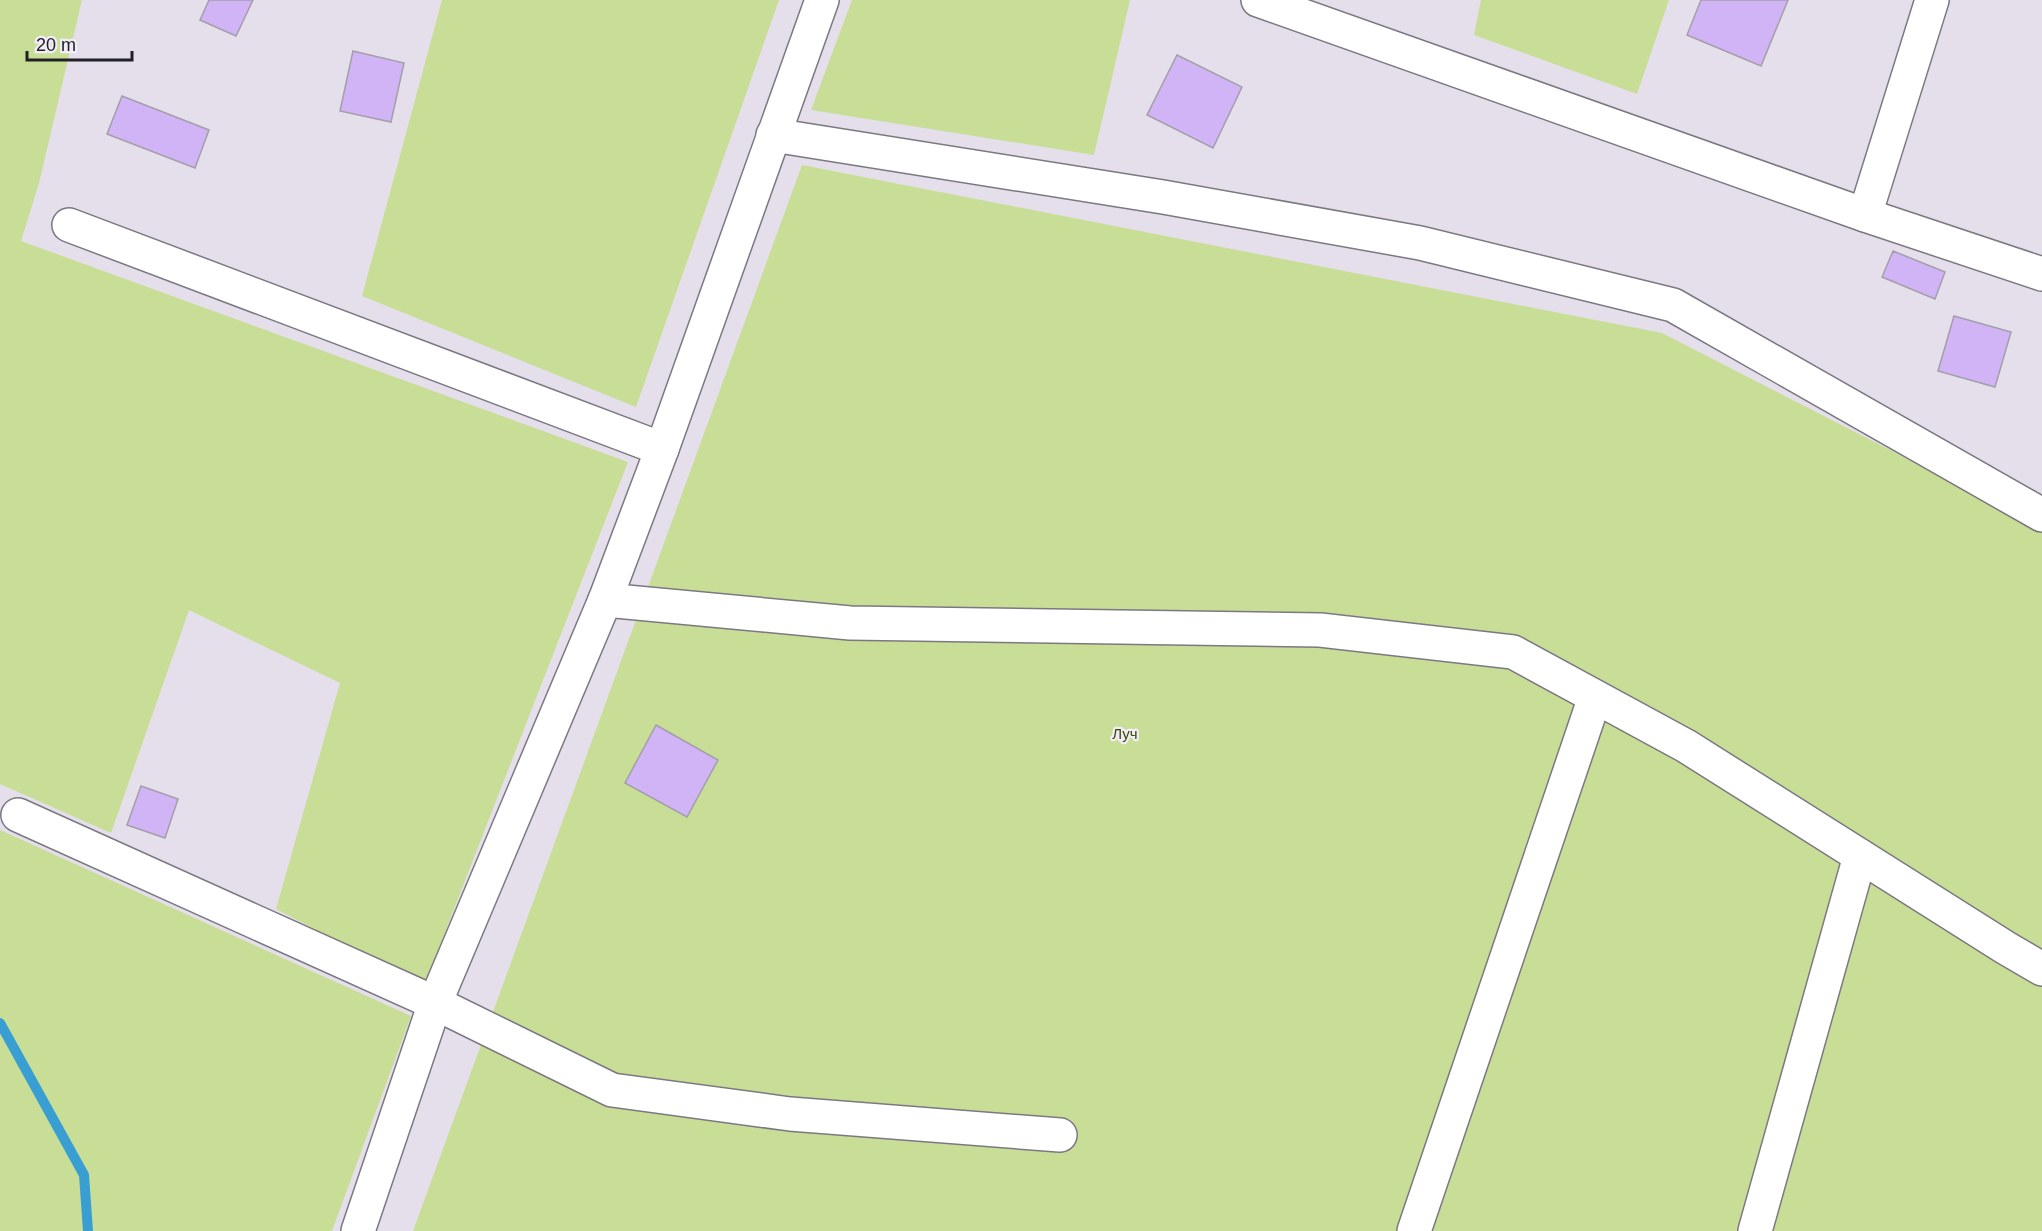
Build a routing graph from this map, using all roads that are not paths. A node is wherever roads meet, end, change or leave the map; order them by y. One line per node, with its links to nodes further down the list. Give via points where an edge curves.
1 (822, 0): 4 (street)
2 (1258, 0): 5 (street)
3 (1932, 0): 5 (street)
4 (773, 135): 8 (street); 9 (street, via 1163,197 1420,243 1673,305)
5 (1865, 215): 7 (street)
6 (69, 225): 8 (street)
7 (2042, 274)
8 (662, 448): 10 (street)
9 (2042, 515)
10 (606, 600): 11 (street, via 850,623 1320,630 1513,652); 15 (street)
11 (1595, 697): 13 (street, via 1686,746); 18 (street)
12 (18, 815): 15 (street)
13 (1860, 856): 14 (street); 19 (street)
14 (2042, 969)
15 (435, 1003): 16 (street, via 612,1090 790,1114); 17 (street)
16 (1060, 1135)
17 (358, 1231)
18 (1414, 1231)
19 (1755, 1231)

